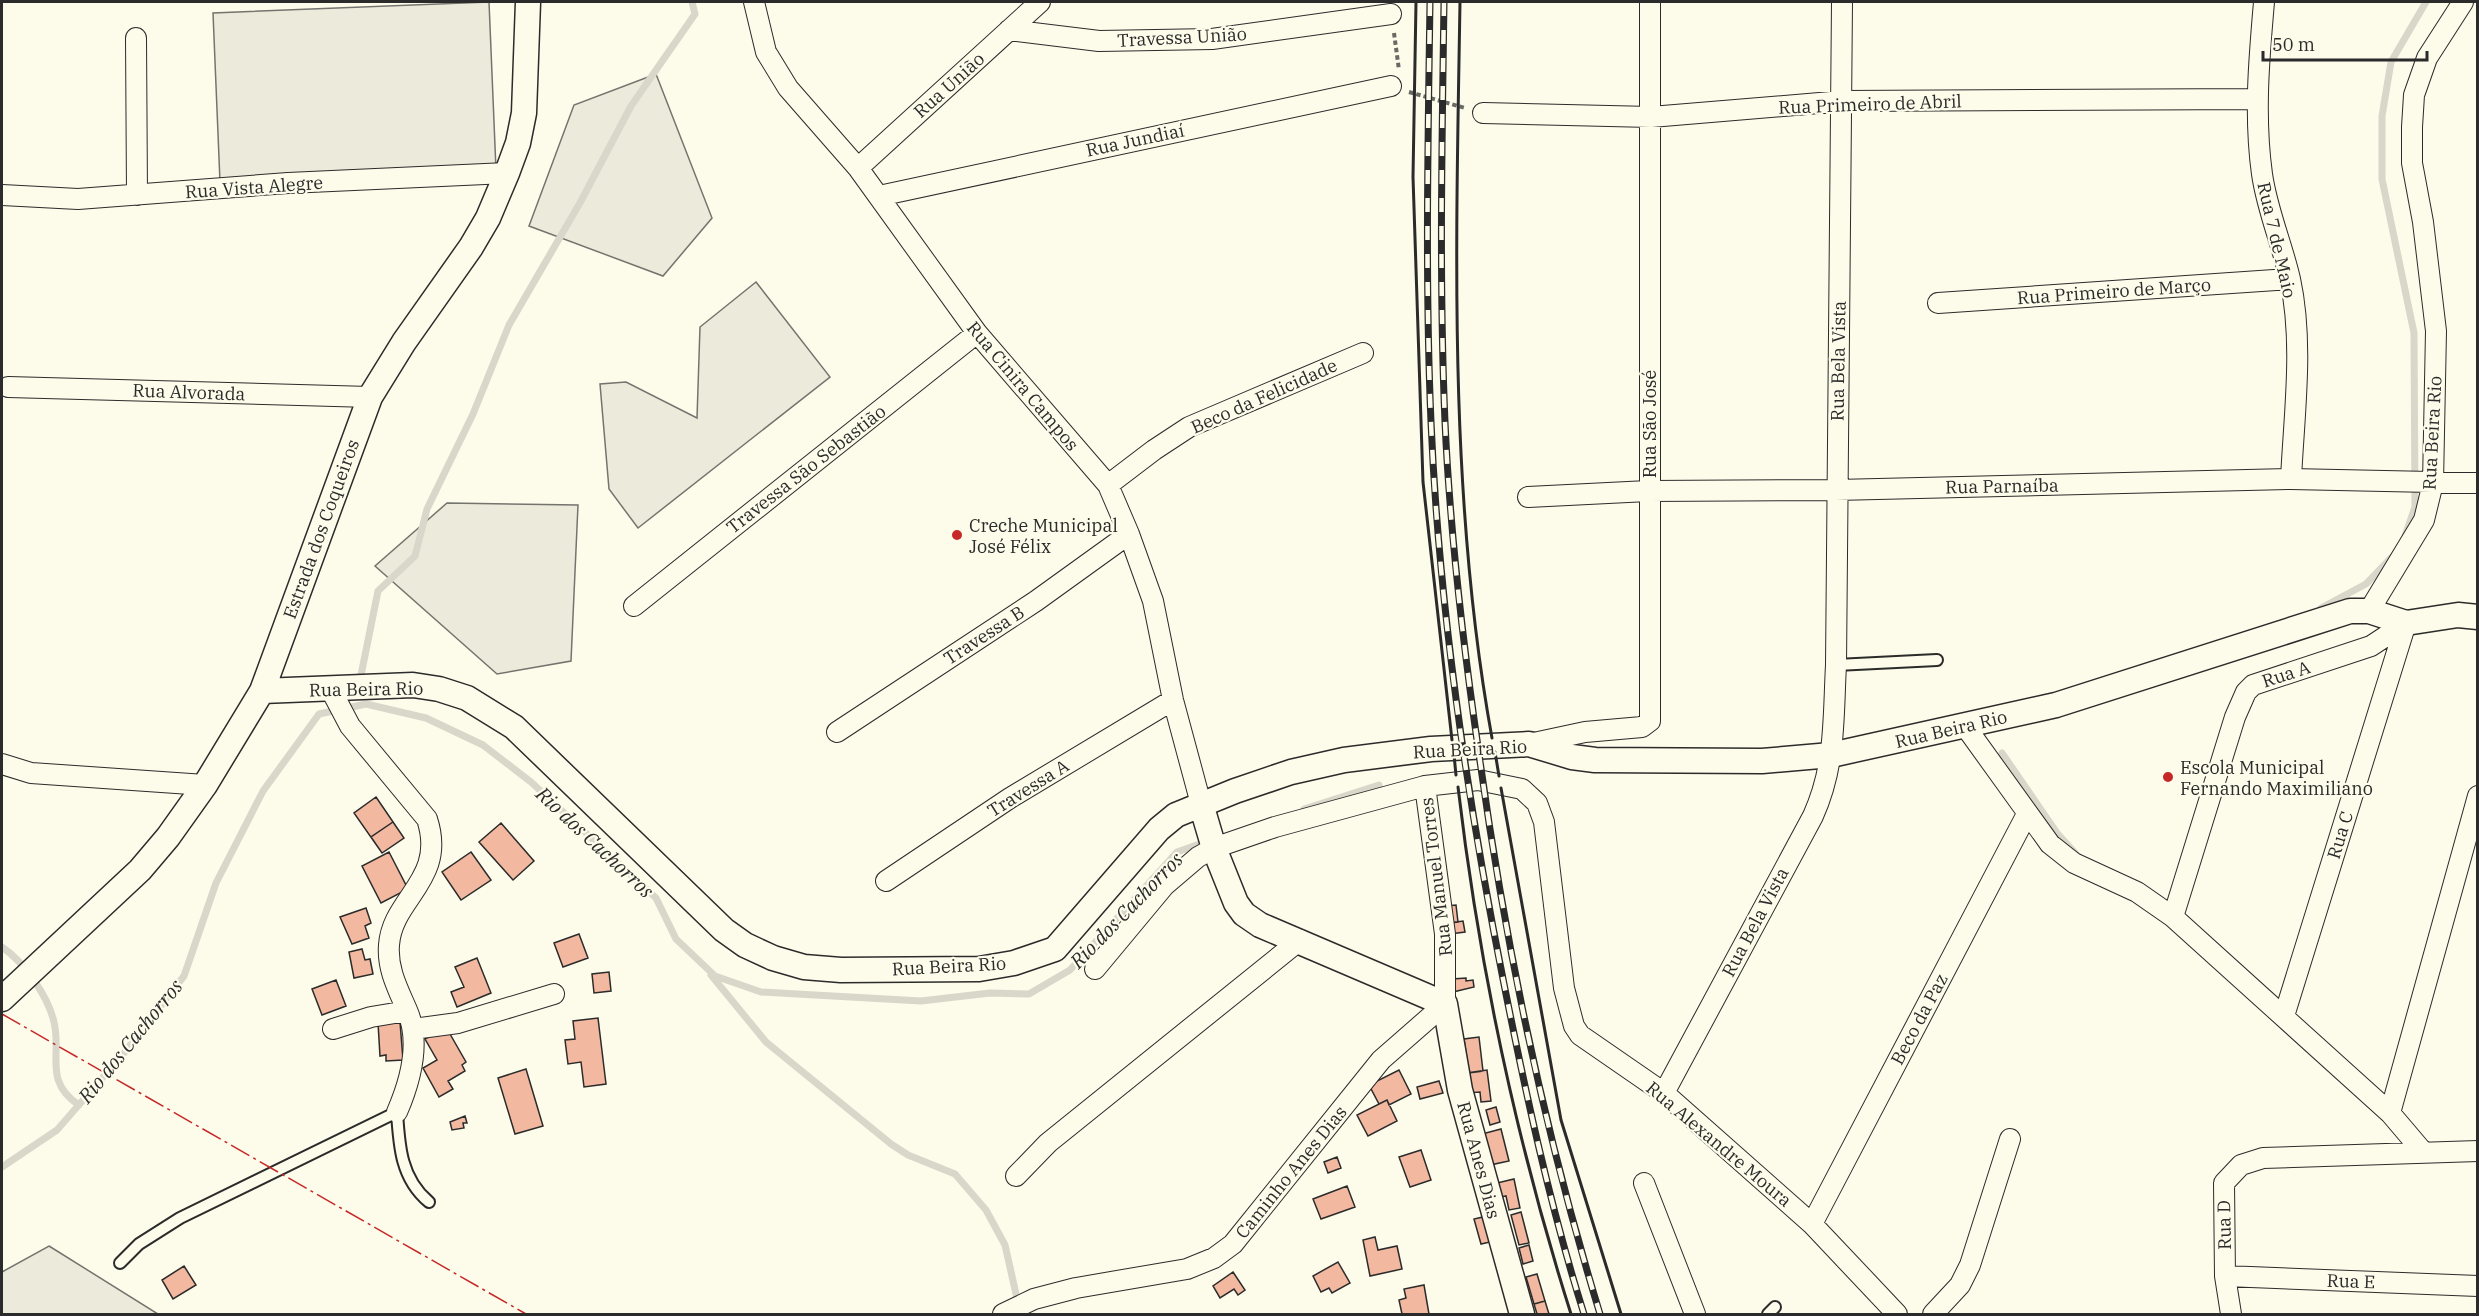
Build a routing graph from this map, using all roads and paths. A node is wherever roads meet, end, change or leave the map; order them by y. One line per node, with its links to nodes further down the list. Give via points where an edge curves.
1 (528, 2): 17 (street, Estrada dos Coqueiros, via 524,113)
2 (754, 2): 16 (street, Rua Cinira Campos, via 764,44 776,70)
3 (1040, 2): 9 (street, Rua União)
4 (1650, 2): 15 (street, Rua São José)
5 (1842, 2): 13 (street, Rua Bela Vista)
6 (2264, 2): 12 (street, Rua 7 de Maio)
7 (2463, 2): 28 (street, Rua Beira Rio, via 2427,58 2414,95 2412,163 2436,331)
8 (1391, 14): 9 (street, Travessa União, via 1212,39 1100,41); 11 (path)
9 (1009, 30): 16 (street, Rua União)
10 (135, 38): 19 (street)
11 (1396, 87): 14 (path); 20 (street, Rua Jundiaí)
12 (2257, 99): 13 (street, Rua Primeiro de Abril); 21 (street, Rua 7 de Maio, via 2262,174)
13 (1843, 101): 15 (street, Rua Primeiro de Abril); 31 (street, Rua Bela Vista)
14 (1483, 113): 15 (street, Rua Primeiro de Abril)
15 (1651, 117): 32 (street, Rua São José)
16 (858, 168): 20 (street, Rua Cinira Campos)
17 (507, 173): 19 (street, Rua Vista Alegre, via 288,183); 26 (street, Estrada dos Coqueiros, via 471,247)
18 (2, 195): 19 (street, Rua Vista Alegre, via 78,199)
19 (137, 195)
20 (879, 196): 23 (street, Rua Cinira Campos)
21 (2290, 279): 22 (street, Rua Primeiro de Março); 27 (street, Rua 7 de Maio, via 2296,370)
22 (1938, 303)
23 (977, 333): 30 (street, Rua Cinira Campos); 35 (street, Travessa São Sebastião)
24 (1363, 353): 30 (street, Beco da Felicidade, via 1189,427)
25 (8, 387): 26 (street, Rua Alvorada)
26 (370, 398): 41 (street, Estrada dos Coqueiros)
27 (2291, 479): 28 (street, Rua Parnaíba); 31 (street, Rua Parnaíba)
28 (2428, 482): 29 (street, Rua Parnaíba); 36 (street, Rua Beira Rio, via 2424,520)
29 (2478, 483)
30 (1108, 485): 34 (street, Rua Cinira Campos)
31 (1836, 490): 32 (street, Rua Parnaíba); 40 (street, Rua Bela Vista)
32 (1648, 491): 33 (street, Rua Parnaíba); 46 (street, Rua São José, via 1650,721 1642,727 1585,732)
33 (1528, 497)
34 (1129, 534): 43 (street, Rua Cinira Campos, via 1153,602); 45 (street, Travessa B, via 1036,601)
35 (634, 606)
36 (2369, 611): 38 (street); 44 (street, Rua Beira Rio, via 2350,611 2302,624 2056,705)
37 (2478, 617): 38 (street, Rua A, via 2458,615)
38 (2406, 623): 56 (street, Rua A, via 2371,646 2253,685 2246,692); 62 (street, Rua C)
39 (1937, 660): 40 (lane)
40 (1836, 665): 47 (street, Rua Bela Vista)
41 (262, 691): 42 (street, Rua Beira Rio); 49 (street, Estrada dos Coqueiros)
42 (343, 691): 52 (street, Rua Beira Rio, via 413,685 467,698 514,727 724,930 773,958 804,967 979,969 1040,956 1055,949 1078,926 1159,829 1176,815); 63 (street, via 350,726 427,819 432,833 428,868 392,930 389,943 391,972)
43 (1173, 700): 52 (street, Rua Cinira Campos); 55 (street, Travessa A, via 1010,798)
44 (1965, 726): 47 (street, Rua Beira Rio); 53 (street)
45 (837, 732)
46 (1529, 744): 47 (street, Rua Beira Rio, via 1595,760 1761,761); 52 (street, Rua Beira Rio, via 1431,749 1344,760 1291,772)
47 (1832, 751): 65 (street, Rua Bela Vista, via 1825,788 1812,816)
48 (2, 764): 49 (street, via 31,773)
49 (205, 785): 60 (street, Estrada dos Coqueiros, via 140,870)
50 (1425, 786): 54 (street, Rua Alexandre Moura); 61 (street, Rua Manuel Torres, via 1445,934); 65 (street, Rua Alexandre Moura, via 1478,780 1496,782 1522,789 1537,803 1544,822 1564,988 1574,1026 1588,1044)
51 (2478, 796): 67 (street)
52 (1203, 809): 54 (street)
53 (2027, 814): 56 (street, via 2050,844 2074,863 2138,892); 74 (street, Beco da Paz)
54 (1213, 845): 57 (street, via 1244,914 1260,925); 58 (street, Rua Alexandre Moura, via 1164,886)
55 (886, 881)
56 (2173, 917): 62 (street)
57 (1300, 940): 61 (street); 71 (street, via 1048,1143)
58 (1095, 969)
59 (554, 994): 63 (street, via 458,1023)
60 (2, 999)
61 (1445, 1004): 78 (street, Caminho Anes Dias, via 1381,1060 1233,1244 1187,1269 1034,1299); 79 (street, Rua Anes Dias, via 1460,1090)
62 (2284, 1016): 67 (street)
63 (410, 1020): 64 (street, via 371,1017); 66 (street, via 408,1088)
64 (333, 1029)
65 (1664, 1093): 74 (street, Rua Alexandre Moura)
66 (397, 1112): 73 (lane, via 402,1160 408,1177); 75 (lane, via 165,1227)
67 (2390, 1113): 70 (street)
68 (2010, 1139): 82 (street, via 1970,1265 1960,1285)
69 (2478, 1151): 70 (street)
70 (2424, 1153): 76 (street, Rua D, via 2263,1158 2241,1165 2224,1183)
71 (1016, 1176)
72 (1644, 1183): 80 (street)
73 (429, 1202)
74 (1812, 1224): 81 (street, Rua Alexandre Moura)
75 (120, 1263)
76 (2225, 1276): 77 (street, Rua E); 83 (street, Rua D)
77 (2478, 1286)
78 (1005, 1313)
79 (1522, 1314)
80 (1695, 1314)
81 (1897, 1314)
82 (1933, 1314)
83 (2231, 1314)

